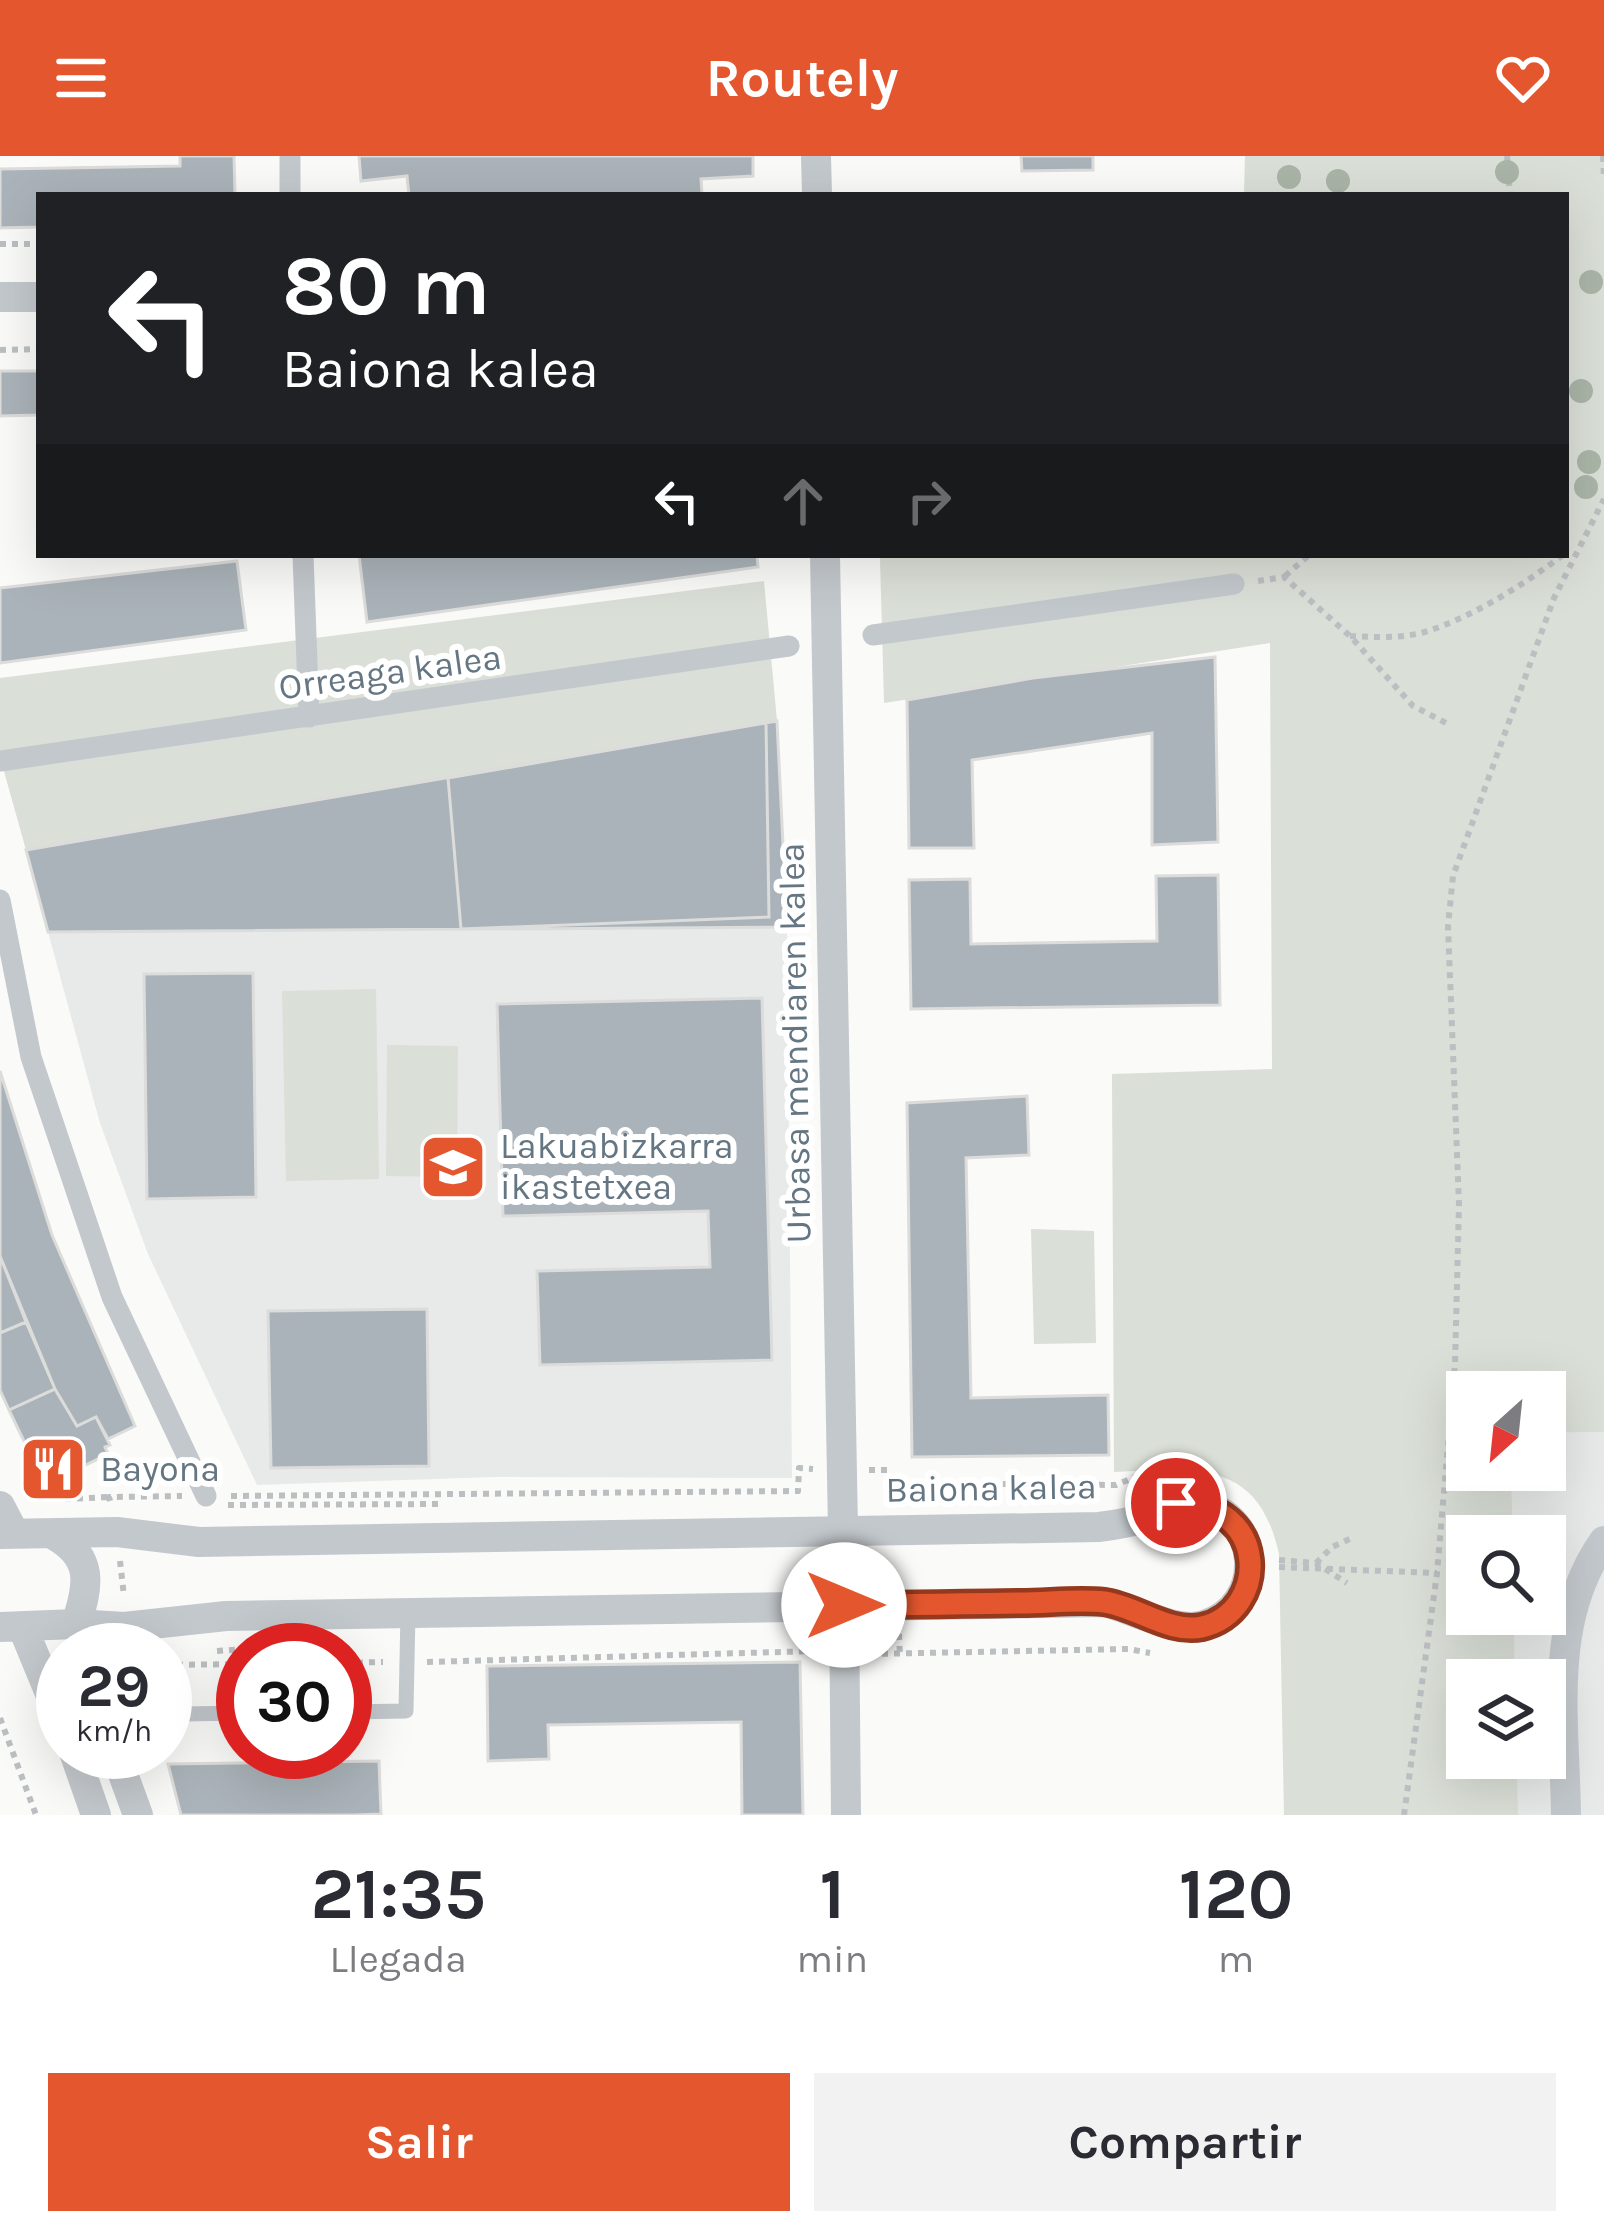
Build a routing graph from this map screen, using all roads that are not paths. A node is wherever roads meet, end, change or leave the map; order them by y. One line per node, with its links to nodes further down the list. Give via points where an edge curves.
1 (290, 156): 3 (street)
2 (816, 156): 4 (street)
3 (290, 192)
4 (817, 192)
5 (0, 297): 6 (street)
6 (36, 297)
7 (303, 558): 12 (street)
8 (825, 558): 17 (street, Urbasa mendiaren kalea)
9 (1234, 584): 10 (street)
10 (872, 634)
11 (789, 646): 12 (street, Orreaga kalea)
12 (309, 717): 13 (street, Orreaga kalea)
13 (0, 761)
14 (0, 900): 15 (street, via 31,1057 112,1298)
15 (206, 1496)
16 (5, 1524): 18 (street, Baiona kalea)
17 (843, 1529): 18 (street, Baiona kalea, via 199,1541); 20 (street, Baiona kalea, via 1099,1527 1195,1503 1239,1527 1250,1570 1229,1612 1202,1627 1174,1626 1105,1602)
18 (53, 1535): 22 (street, via 70,1544 85,1570)
19 (1603, 1542): 32 (street, via 1582,1575 1564,1640)
20 (844, 1605): 21 (street, Baiona kalea); 31 (street)
21 (408, 1612): 23 (street, Baiona kalea); 26 (lane, via 406,1711)
22 (75, 1623)
23 (161, 1623)
24 (11, 1627): 25 (street)
25 (36, 1674)
26 (372, 1712)
27 (83, 1779): 29 (street)
28 (125, 1779): 30 (street)
29 (96, 1815)
30 (138, 1815)
31 (847, 1815)
32 (1566, 1815)

